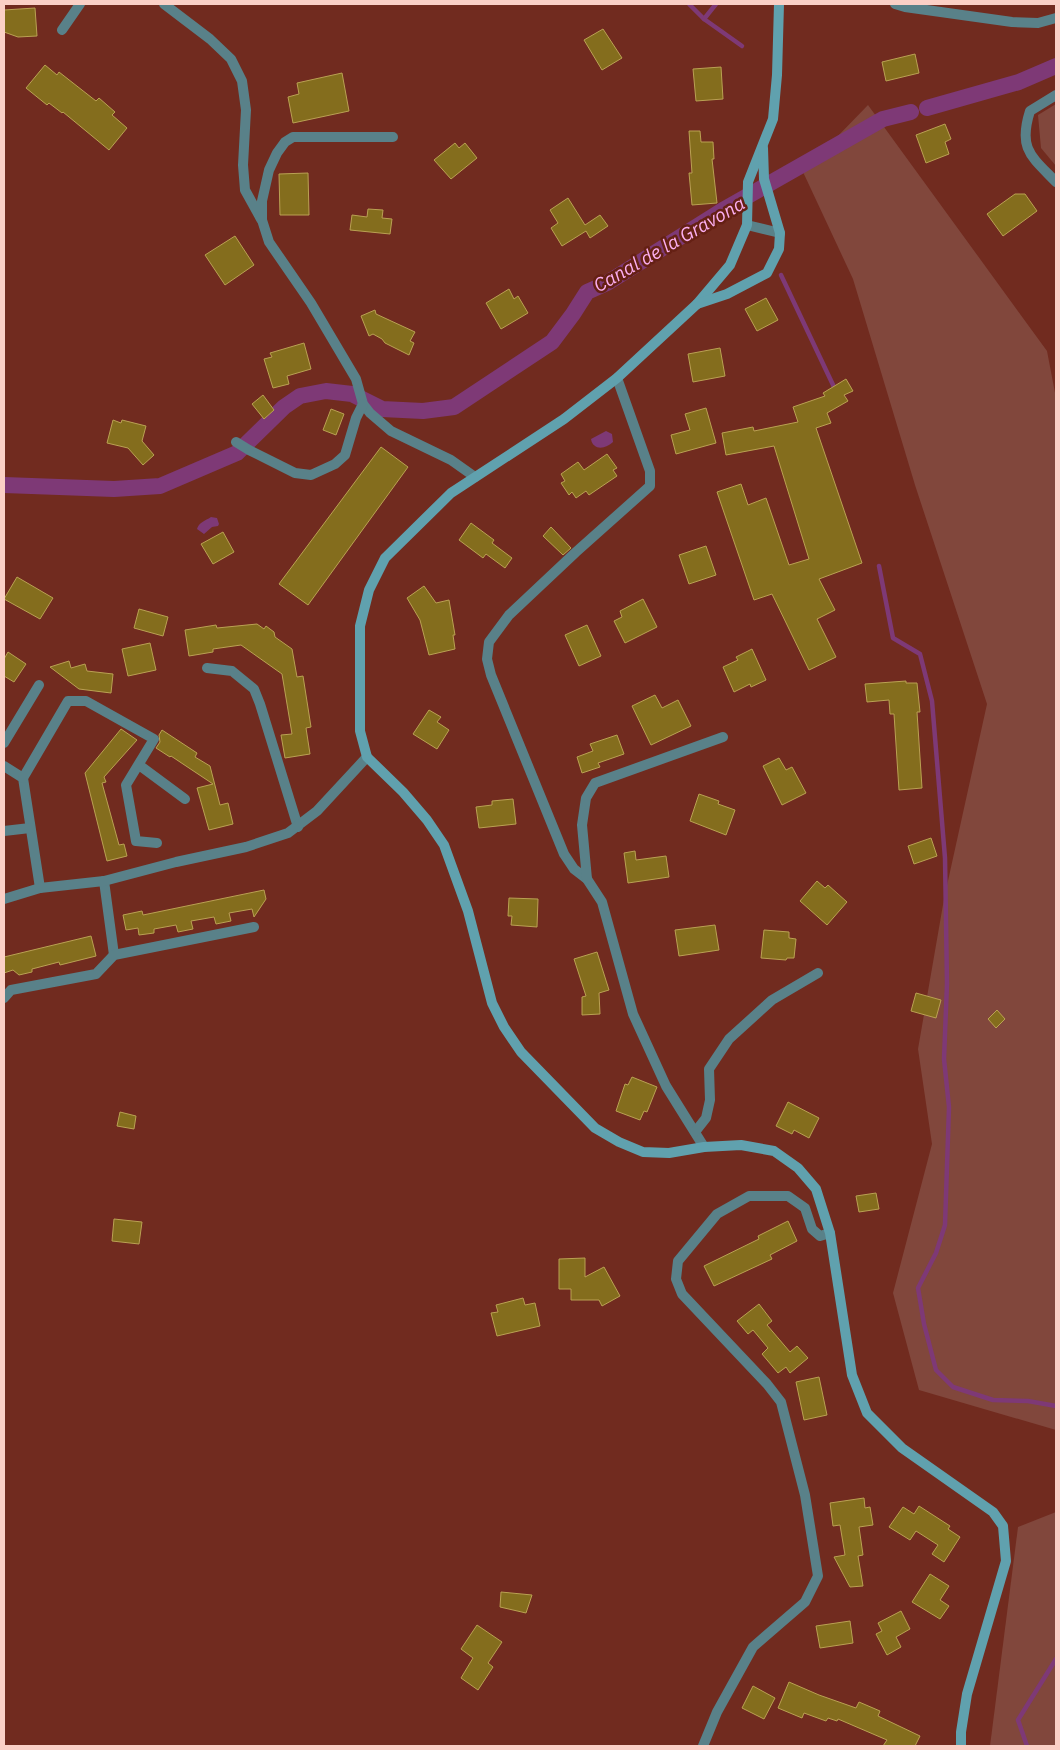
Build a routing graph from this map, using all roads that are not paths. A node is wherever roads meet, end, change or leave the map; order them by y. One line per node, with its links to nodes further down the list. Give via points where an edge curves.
1 (80, 4): 6 (street)
2 (164, 4): 11 (street, via 231,59 242,81 246,110 245,190)
3 (778, 4): 9 (street, via 778,75 773,119)
4 (895, 4): 5 (street, via 1012,22 1038,23)
5 (1056, 18)
6 (62, 30)
7 (1056, 95): 10 (street, via 1030,111 1024,128 1025,145)
8 (393, 137): 11 (street, via 293,136 285,142 270,170 262,201)
9 (763, 142): 12 (street, via 748,182); 13 (street, via 764,178)
10 (1056, 182)
11 (262, 220): 16 (street, via 269,242 311,303 356,379)
12 (747, 225): 13 (street); 14 (street, via 730,265)
13 (780, 233): 14 (street, via 779,249 767,273 727,294)
14 (697, 304): 15 (street)
15 (617, 378): 18 (street, via 564,419); 32 (street, via 650,470 650,486 510,615 489,642 487,658 494,683 564,854 574,869)
16 (363, 404): 17 (street, via 344,455 336,464 311,475 295,473); 18 (street, via 391,432 451,460)
17 (236, 442)
18 (475, 477): 23 (street, via 451,493 385,558 368,590 360,626 360,731)
19 (207, 668): 28 (street, via 232,671 254,689)
20 (39, 684): 22 (street)
21 (723, 737): 32 (street, via 595,783 586,798 582,825)
22 (4, 743)
23 (367, 757): 28 (street, via 317,811); 41 (street, via 403,792 444,845 468,911 492,1003 521,1052 595,1128 619,1142 643,1152 669,1153)
24 (139, 765): 26 (street, via 154,739 86,701 68,701); 27 (street); 31 (street, via 126,785 136,841)
25 (4, 766): 26 (street)
26 (23, 778): 29 (street)
27 (185, 799)
28 (298, 826): 33 (street, via 288,834 246,847)
29 (30, 828): 30 (street); 34 (street)
30 (4, 831)
31 (157, 843)
32 (587, 879): 40 (street, via 602,902 633,1014 666,1086)
33 (104, 881): 34 (street); 37 (street)
34 (40, 888): 35 (street)
35 (4, 899)
36 (254, 927): 37 (street)
37 (114, 955): 39 (street, via 96,974 11,990)
38 (818, 973): 40 (street, via 772,1000 729,1039 710,1069 710,1100 706,1118)
39 (4, 998)
40 (695, 1132): 41 (street)
41 (704, 1147): 42 (street, via 741,1145 774,1152 798,1168 816,1189)
42 (830, 1233): 43 (street, via 820,1236 812,1229 804,1208 788,1196 749,1196 717,1214 678,1261 676,1279 682,1294 781,1402 805,1495 818,1576 805,1602 753,1647 717,1712); 44 (street, via 852,1376 867,1413 902,1448 994,1512 1003,1526 1006,1561 967,1694)
43 (703, 1746)
44 (961, 1746)

